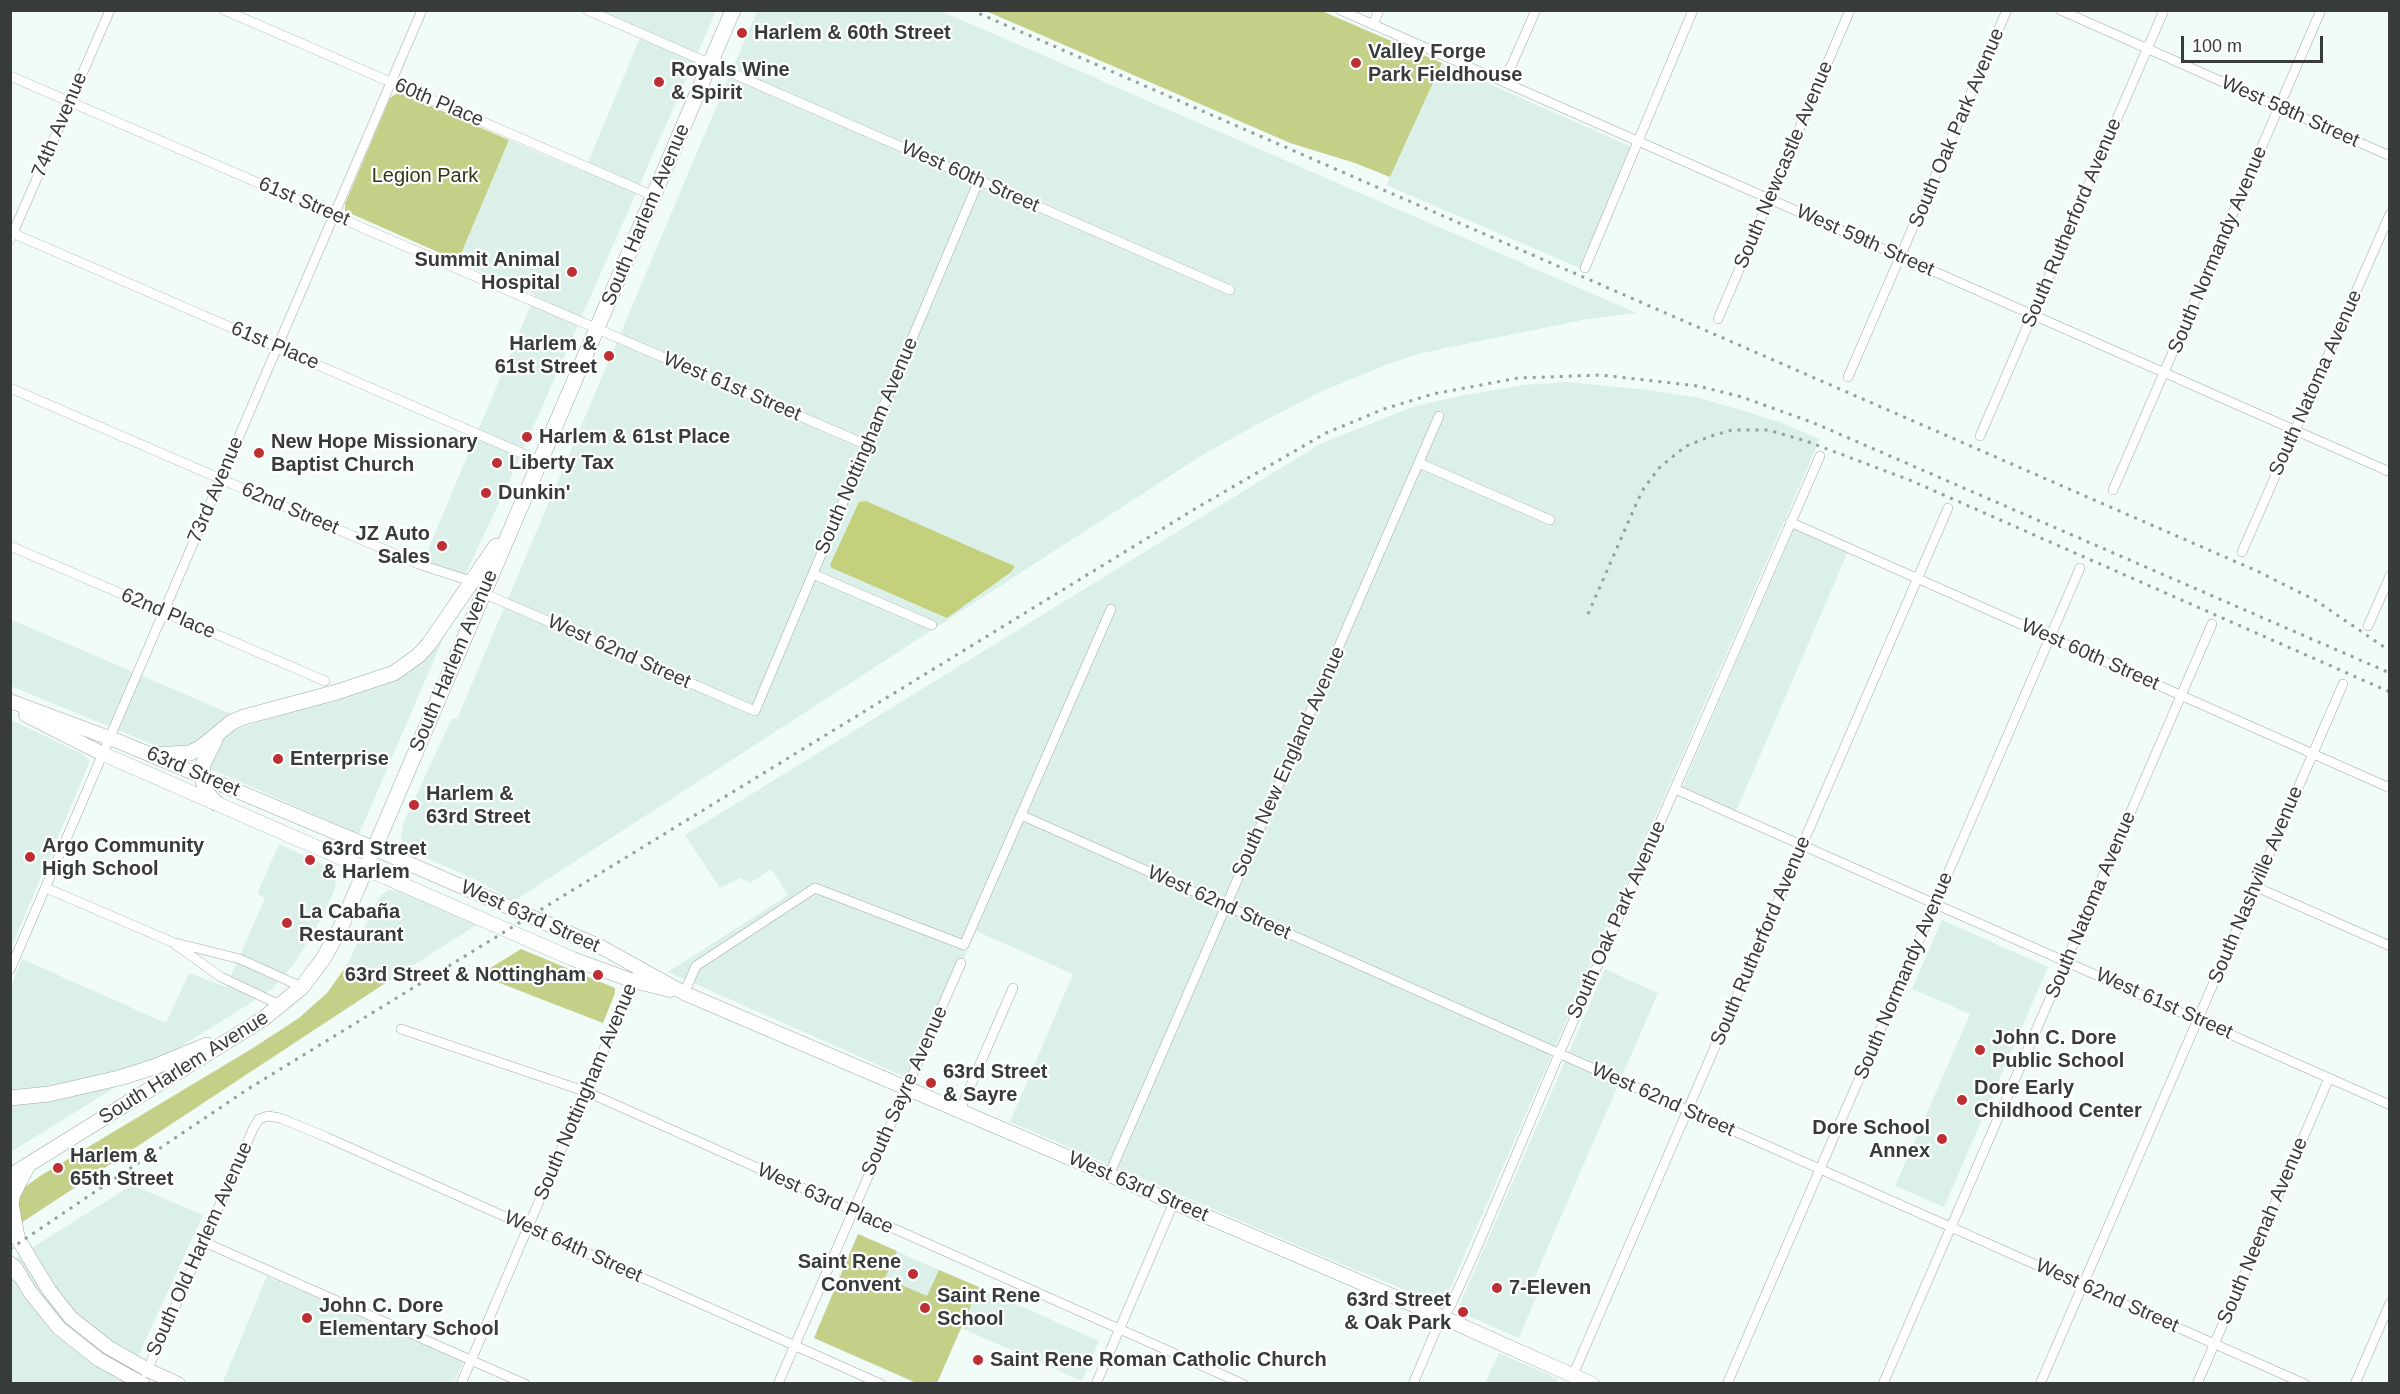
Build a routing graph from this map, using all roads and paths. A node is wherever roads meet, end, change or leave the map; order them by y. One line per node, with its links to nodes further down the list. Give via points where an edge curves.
1 (110, 10): 21 (street, 74th Avenue)
2 (224, 10): 19 (street, 60th Place)
3 (422, 10): 19 (street, 73rd Avenue)
4 (587, 10): 17 (street, West 60th Street)
5 (733, 10): 17 (main road, South Harlem Avenue)
6 (1340, 10): 15 (street, West 59th Street)
7 (1379, 10): 15 (street)
8 (1536, 10): 20 (street)
9 (1694, 10): 23 (street)
10 (1850, 10): 27 (street, South Newcastle Avenue)
11 (2007, 10): 31 (street, South Oak Park Avenue)
12 (2060, 10): 16 (street, West 58th Street)
13 (2164, 10): 16 (street, South Rutherford Avenue)
14 (2321, 10): 22 (street, South Normandy Avenue)
15 (1373, 25): 20 (street, West 59th Street)
16 (2148, 49): 22 (street, West 58th Street); 34 (street, South Rutherford Avenue)
17 (710, 63): 25 (street, West 60th Street); 26 (main road, South Harlem Avenue)
18 (10, 76): 21 (street, 61st Street)
19 (392, 82): 26 (street, 60th Place); 29 (street, 73rd Avenue)
20 (1504, 82): 23 (street, West 59th Street)
21 (70, 102): 29 (street, 61st Street); 30 (street, 74th Avenue)
22 (2279, 107): 24 (street, West 58th Street); 38 (street, South Normandy Avenue)
23 (1638, 141): 27 (street, West 59th Street); 32 (street)
24 (2390, 156)
25 (979, 180): 33 (street, West 60th Street); 44 (street, South Nottingham Avenue)
26 (654, 196): 36 (main road, South Harlem Avenue)
27 (1769, 199): 31 (street, West 59th Street); 35 (street, South Newcastle Avenue)
28 (2390, 214): 42 (street, South Natoma Avenue)
29 (334, 215): 36 (street, 61st Street); 37 (street, 73rd Avenue)
30 (11, 235): 37 (street, 61st Place)
31 (1901, 257): 34 (street, West 59th Street); 39 (street, South Oak Park Avenue)
32 (1585, 268)
33 (1230, 290)
34 (2032, 315): 38 (street, West 59th Street); 43 (street, South Rutherford Avenue)
35 (1718, 319)
36 (597, 328): 44 (street, West 61st Street); 46 (main road, South Harlem Avenue)
37 (278, 347): 46 (street, 61st Place); 49 (street, 73rd Avenue)
38 (2165, 373): 42 (street, West 59th Street); 50 (street, South Normandy Avenue)
39 (1848, 377)
40 (10, 388): 49 (street, 62nd Street)
41 (1439, 416): 47 (street, South New England Avenue)
42 (2296, 430): 48 (street, West 59th Street); 56 (street, South Natoma Avenue)
43 (1980, 436)
44 (867, 445): 58 (street, South Nottingham Avenue)
45 (1820, 456): 54 (street, South Oak Park Avenue)
46 (540, 461): 52 (main road, South Harlem Avenue)
47 (1419, 463): 53 (street); 91 (street, South New England Avenue)
48 (2390, 472)
49 (221, 479): 61 (street, 62nd Street, via 418,564); 64 (street, 73rd Avenue)
50 (2113, 490)
51 (1948, 508): 60 (street, South Rutherford Avenue)
52 (515, 519): 61 (main road); 62 (main road, South Harlem Avenue)
53 (1550, 520)
54 (1790, 522): 60 (street, West 60th Street); 82 (street, South Oak Park Avenue)
55 (10, 546): 64 (street, 62nd Place)
56 (2242, 552)
57 (2080, 568): 68 (street, South Normandy Avenue)
58 (813, 574): 66 (street); 74 (street, South Nottingham Avenue)
59 (2390, 576): 67 (street)
60 (1918, 579): 68 (street, West 60th Street); 85 (street, South Rutherford Avenue)
61 (471, 581): 75 (main road, via 429,644 394,673 244,717)
62 (483, 593): 74 (street, West 62nd Street); 86 (main road, South Harlem Avenue)
63 (1111, 609): 84 (street)
64 (163, 612): 69 (street, 62nd Place); 76 (street, 73rd Avenue)
65 (2212, 624): 71 (street, South Natoma Avenue)
66 (932, 625)
67 (2368, 626)
68 (2050, 638): 71 (street, West 60th Street); 90 (street, South Normandy Avenue)
69 (325, 681)
70 (2343, 684): 78 (street, South Nashville Avenue)
71 (2181, 696): 78 (street, West 60th Street); 94 (street, South Natoma Avenue)
72 (10, 701): 76 (main road, 63rd Street)
73 (10, 707): 77 (main road, 63rd Street)
74 (755, 711)
75 (222, 730): 79 (main road, via 190,753); 80 (main road, via 207,752)
76 (110, 738): 77 (street, 73rd Avenue); 79 (main road, 63rd Street)
77 (103, 754): 83 (main road, 63rd Street); 89 (street, 73rd Avenue)
78 (2312, 754): 81 (street, West 60th Street); 88 (street, South Nashville Avenue)
79 (152, 755): 80 (main road, 63rd Street)
80 (202, 776): 83 (main road, via 206,792); 86 (main road, 63rd Street)
81 (2390, 788)
82 (1675, 789): 85 (street, West 61st Street); 106 (street, South Oak Park Avenue)
83 (216, 803): 87 (main road, 63rd Street)
84 (1021, 815): 91 (street, West 62nd Street); 101 (street, via 964,945 815,888 696,966)
85 (1802, 844): 90 (street, West 61st Street); 113 (street, South Rutherford Avenue)
86 (373, 849): 87 (main road, South Harlem Avenue); 96 (main road, West 63rd Street)
87 (366, 867): 98 (main road, West 63rd Street); 99 (main road, South Harlem Avenue, via 340,929)
88 (2254, 886): 93 (street); 103 (street, South Nashville Avenue)
89 (46, 888): 92 (street); 97 (street, 73rd Avenue)
90 (1935, 903): 94 (street, West 61st Street); 116 (street, South Normandy Avenue)
91 (1226, 906): 106 (street, West 62nd Street); 117 (street, South New England Avenue)
92 (172, 942): 99 (street, via 240,960); 102 (street, via 221,977)
93 (2390, 946)
94 (2067, 961): 103 (street, West 61st Street); 122 (street, South Natoma Avenue)
95 (961, 963): 108 (street, South Sayre Avenue)
96 (640, 967): 98 (street, South Nottingham Avenue); 101 (main road, West 63rd Street)
97 (10, 970)
98 (633, 981): 101 (main road, West 63rd Street); 109 (street, South Nottingham Avenue)
99 (302, 987): 102 (main road, South Harlem Avenue)
100 (1013, 988): 112 (street)
101 (684, 993): 108 (main road, West 63rd Street)
102 (282, 1006): 105 (main road, South Harlem Avenue)
103 (2198, 1019): 107 (street, West 61st Street); 127 (street, South Nashville Avenue)
104 (401, 1029): 109 (street, West 63rd Place)
105 (241, 1033): 110 (main road, via 119,1078 49,1094); 115 (main road, South Harlem Avenue)
106 (1559, 1053): 113 (street, West 62nd Street); 129 (street, South Oak Park Avenue)
107 (2329, 1078): 111 (street, West 61st Street); 131 (street, South Neenah Avenue)
108 (907, 1087): 112 (main road, West 63rd Street); 120 (street, South Sayre Avenue)
109 (587, 1092): 120 (street, West 63rd Place); 121 (street, South Nottingham Avenue)
110 (10, 1098)
111 (2390, 1105)
112 (960, 1110): 117 (main road, West 63rd Street)
113 (1688, 1111): 116 (street, West 62nd Street); 134 (street, South Rutherford Avenue)
114 (263, 1116): 121 (street, West 64th Street, via 280,1118); 124 (street, South Old Harlem Avenue, via 253,1129)
115 (28, 1166): 118 (main road, South Harlem Avenue); 123 (main road, via 11,1203)
116 (1820, 1169): 122 (street, West 62nd Street); 145 (street, South Normandy Avenue)
117 (1109, 1174): 119 (main road, West 63rd Street)
118 (10, 1176)
119 (1174, 1202): 129 (main road, West 63rd Street); 130 (street)
120 (853, 1211): 130 (street, West 63rd Place); 132 (street, South Sayre Avenue)
121 (528, 1227): 132 (street, West 64th Street); 133 (street, South Nottingham Avenue)
122 (1951, 1227): 127 (street, West 62nd Street); 146 (street, South Natoma Avenue)
123 (14, 1232): 135 (main road, via 71,1318)
124 (204, 1242): 133 (street); 135 (street, South Old Harlem Avenue)
125 (10, 1257): 126 (main road)
126 (15, 1270): 135 (main road, via 59,1328 98,1359)
127 (2082, 1285): 131 (street, West 62nd Street); 147 (street, South Nashville Avenue)
128 (2390, 1304): 150 (street)
129 (1444, 1318): 134 (main road, West 63rd Street); 143 (street, South Oak Park Avenue)
130 (1119, 1329): 141 (street); 142 (street, West 63rd Place)
131 (2214, 1344): 148 (street, South Neenah Avenue); 149 (street, West 62nd Street)
132 (794, 1345): 139 (street, South Sayre Avenue); 140 (street, West 64th Street)
133 (471, 1359): 137 (street, South Nottingham Avenue); 138 (street)
134 (1573, 1375): 144 (main road, West 63rd Street)
135 (143, 1380): 136 (main road)
136 (178, 1383)
137 (461, 1383)
138 (525, 1383)
139 (778, 1383)
140 (881, 1383)
141 (1096, 1383)
142 (1243, 1383)
143 (1413, 1383)
144 (1592, 1383)
145 (1727, 1383)
146 (1883, 1383)
147 (2040, 1383)
148 (2197, 1383)
149 (2305, 1383)
150 (2355, 1383)

